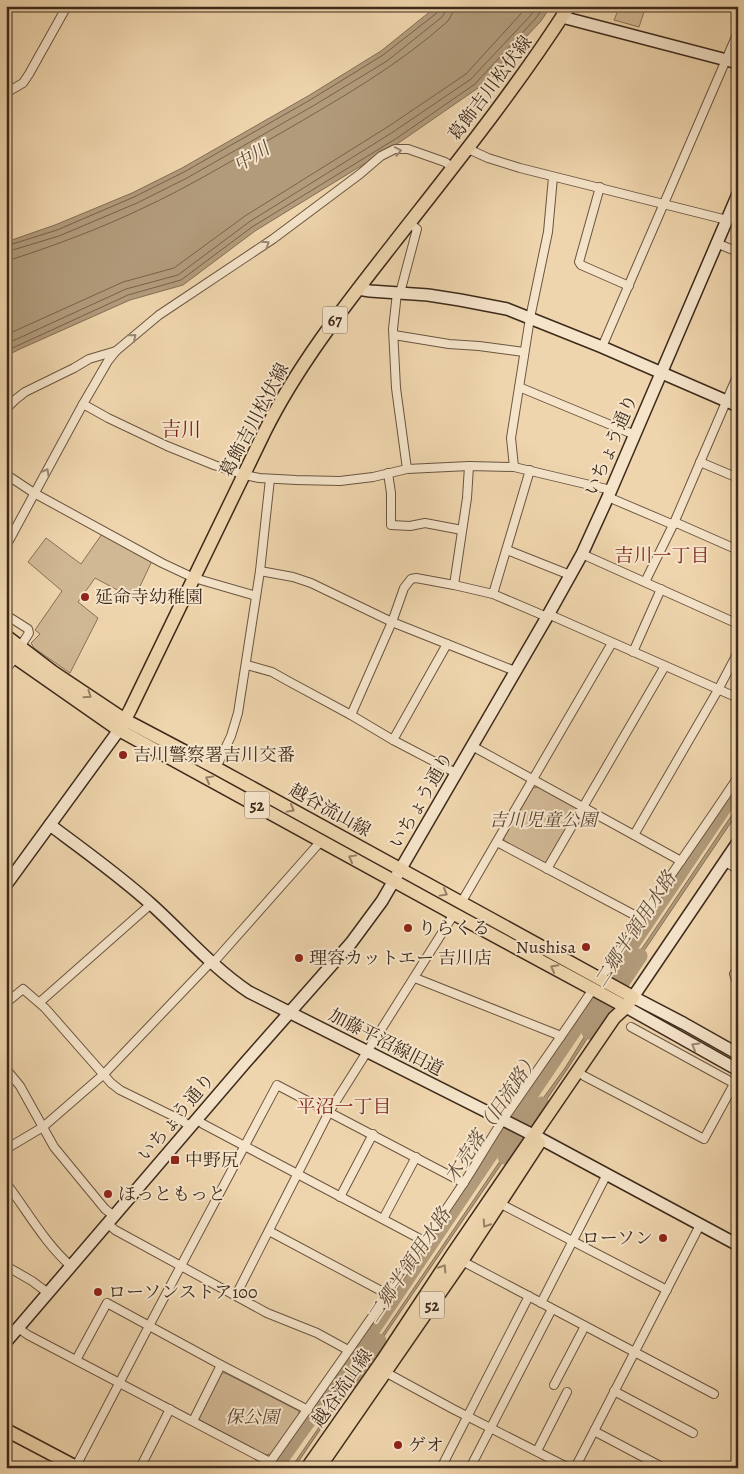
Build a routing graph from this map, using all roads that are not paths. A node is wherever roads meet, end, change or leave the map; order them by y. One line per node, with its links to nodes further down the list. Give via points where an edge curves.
1 (67, 6): 6 (street, via 29,74)
2 (569, 6): 3 (main road, 葛飾吉川松伏線 / 67)
3 (562, 17): 5 (street); 7 (main road, 葛飾吉川松伏線 / 67)
4 (738, 32): 5 (street)
5 (732, 61): 12 (street)
6 (6, 93)
7 (466, 148): 8 (main road, 葛飾吉川松伏線 / 67); 9 (street, via 488,158)
8 (452, 167): 14 (main road, 葛飾吉川松伏線 / 67); 23 (street, one-way to 8, via 159,315 273,240 381,156 395,149 408,149)
9 (553, 177): 10 (street); 20 (street, via 548,232)
10 (600, 188): 12 (street); 17 (street, via 579,262)
11 (738, 194): 13 (street, いちょう通り)
12 (664, 203): 13 (street); 17 (street)
13 (727, 220): 15 (street, いちょう通り)
14 (409, 223): 18 (main road, 葛飾吉川松伏線 / 67); 19 (street, via 417,229)
15 (716, 243): 16 (street); 25 (street, いちょう通り)
16 (738, 252)
17 (628, 286): 22 (street)
18 (358, 289): 19 (street); 39 (main road, 葛飾吉川松伏線 / 67, via 285,393)
19 (398, 293): 20 (street, via 479,303); 21 (street)
20 (530, 318): 22 (street); 24 (street)
21 (394, 335): 24 (street); 36 (street, via 396,388)
22 (602, 347): 25 (street)
23 (116, 351): 29 (street); 31 (street, via 88,359 25,392)
24 (524, 352): 27 (street)
25 (661, 372): 28 (street); 32 (street, いちょう通り)
26 (738, 374): 28 (street)
27 (519, 387): 32 (street); 35 (street, via 511,438)
28 (726, 401): 30 (street); 33 (street)
29 (83, 404): 39 (street, via 167,446); 43 (street, one-way to 29)
30 (738, 406)
31 (6, 409)
32 (635, 435): 44 (street, いちょう通り)
33 (700, 462): 40 (street); 45 (street)
34 (469, 466): 35 (street); 36 (street); 46 (street)
35 (514, 467): 37 (street)
36 (407, 469): 38 (street)
37 (530, 470): 44 (street); 48 (street)
38 (388, 473): 41 (street, via 340,481); 46 (street, via 391,525 424,523)
39 (244, 475): 41 (street); 53 (main road, 葛飾吉川松伏線 / 67)
40 (738, 478)
41 (270, 479): 51 (street)
42 (6, 480): 43 (street, via 10,478)
43 (34, 493): 47 (street); 53 (street)
44 (610, 493): 45 (street); 50 (street, いちょう通り)
45 (674, 523): 49 (street); 54 (street)
46 (462, 530): 55 (street)
47 (6, 546)
48 (507, 550): 52 (street); 57 (street)
49 (738, 550)
50 (582, 554): 52 (street, いちょう通り); 54 (street)
51 (260, 571): 58 (street); 61 (street, via 293,577)
52 (570, 575): 60 (street, いちょう通り)
53 (194, 578): 58 (street); 76 (main road, 葛飾吉川松伏線 / 67)
54 (645, 582): 56 (street)
55 (454, 585): 57 (street); 61 (street, via 411,579 404,588)
56 (661, 589): 62 (street); 67 (street)
57 (493, 594): 60 (street)
58 (256, 596): 69 (street)
59 (6, 615): 66 (street, via 30,633)
60 (548, 616): 64 (street); 72 (street, いちょう通り)
61 (392, 622): 65 (street); 75 (street)
62 (738, 624)
63 (6, 636): 66 (main road, 越谷流山線 / 52)
64 (612, 643): 67 (street); 82 (street)
65 (447, 644): 72 (street); 77 (street)
66 (14, 652): 71 (street); 76 (main road, 越谷流山線 / 52, via 52,672)
67 (633, 652): 70 (street)
68 (738, 652): 73 (street)
69 (247, 665): 75 (street, via 272,672); 79 (street, via 238,714)
70 (665, 666): 73 (street); 83 (street)
71 (6, 669)
72 (515, 670): 78 (street, いちょう通り)
73 (718, 690): 74 (street); 85 (street)
74 (738, 698)
75 (351, 715): 77 (street)
76 (122, 725): 79 (main road, 越谷流山線 / 52); 84 (street); 86 (main road, 越谷流山線 / 52, one-way to 76)
77 (393, 740): 80 (street)
78 (472, 746): 80 (street, いちょう通り); 82 (street)
79 (216, 768): 93 (main road, 越谷流山線 / 52, one-way to 93)
80 (456, 774): 93 (street, いちょう通り)
81 (738, 777): 89 (street)
82 (533, 779): 83 (street); 87 (street)
83 (583, 807): 85 (street); 91 (street)
84 (50, 825): 94 (street); 96 (street, 加藤平沼線旧道)
85 (634, 834): 89 (street)
86 (321, 840): 93 (main road, 越谷流山線 / 52, one-way to 86); 99 (street)
87 (497, 842): 91 (street); 95 (street)
88 (738, 842): 90 (street)
89 (681, 861): 98 (street)
90 (725, 862): 92 (street); 104 (street)
91 (547, 869): 98 (street)
92 (738, 869)
93 (398, 875): 95 (main road, 越谷流山線 / 52, one-way to 95); 97 (main road, 越谷流山線 / 52); 107 (street, いちょう通り, via 351,944)
94 (6, 886)
95 (462, 903): 103 (main road, 越谷流山線 / 52)
96 (151, 904): 99 (street, 加藤平沼線旧道); 105 (street)
97 (454, 914): 101 (street); 103 (main road, 越谷流山線 / 52, one-way to 97)
98 (640, 918): 103 (street)
99 (212, 962): 107 (street, 加藤平沼線旧道, via 245,989); 114 (street)
100 (738, 969): 102 (street, via 734,974)
101 (415, 978): 109 (street); 110 (street)
102 (738, 982)
103 (596, 986): 104 (main road, 越谷流山線 / 52); 104 (main road, 越谷流山線 / 52); 109 (street)
104 (625, 1001): 111 (street, via 683,1023); 113 (street, one-way to 104); 115 (main road, 越谷流山線 / 52, via 621,1022); 122 (main road, 越谷流山線 / 52)
105 (40, 1002): 106 (street, via 23,989); 114 (street)
106 (6, 1003)
107 (290, 1013): 110 (street, 加藤平沼線旧道); 119 (street, いちょう通り)
108 (631, 1027): 116 (street)
109 (561, 1036): 118 (street)
110 (367, 1052): 117 (street); 118 (street, 加藤平沼線旧道)
111 (738, 1054)
112 (6, 1068): 120 (street)
113 (738, 1070)
114 (104, 1074): 119 (street, via 120,1090 181,1120); 120 (street)
115 (584, 1076): 116 (street, via 704,1139); 122 (main road, 越谷流山線 / 52)
116 (736, 1085)
117 (329, 1112): 121 (street); 123 (street, via 278,1085); 126 (street)
118 (505, 1121): 122 (street, 加藤平沼線旧道); 129 (street)
119 (194, 1123): 123 (street); 133 (street, いちょう通り)
120 (43, 1127): 124 (street); 133 (street, via 54,1147)
121 (373, 1134): 125 (street); 130 (street)
122 (533, 1136): 127 (street, 加藤平沼線旧道); 131 (main road, 越谷流山線 / 52); 176 (main road, 越谷流山線 / 52, one-way to 122)
123 (244, 1146): 126 (street); 142 (street)
124 (6, 1149)
125 (416, 1157): 129 (street); 132 (street)
126 (297, 1174): 130 (street); 135 (street)
127 (606, 1176): 134 (street, 加藤平沼線旧道); 137 (street)
128 (6, 1183): 141 (street)
129 (464, 1183): 136 (street)
130 (340, 1197): 132 (street)
131 (499, 1203): 137 (street); 139 (main road, 越谷流山線 / 52, one-way to 139)
132 (383, 1219): 136 (street)
133 (111, 1220): 141 (street, いちょう通り); 142 (street, via 115,1230)
134 (700, 1225): 138 (street, 加藤平沼線旧道); 143 (street)
135 (269, 1231): 145 (street); 146 (street)
136 (424, 1241): 145 (street)
137 (572, 1241): 143 (street); 148 (street)
138 (738, 1245)
139 (462, 1261): 147 (street); 158 (main road, 越谷流山線 / 52)
140 (6, 1266): 144 (street, via 32,1280)
141 (71, 1266): 144 (street, いちょう通り)
142 (180, 1266): 146 (street); 150 (street)
143 (667, 1290): 155 (street)
144 (48, 1294): 152 (street, いちょう通り)
145 (387, 1294): 154 (street)
146 (236, 1295): 154 (street)
147 (529, 1296): 148 (street); 166 (street)
148 (540, 1302): 149 (street)
149 (552, 1309): 151 (street); 168 (street)
150 (149, 1326): 156 (street, via 107,1303); 157 (street); 159 (street)
151 (585, 1326): 155 (street); 160 (street)
152 (18, 1328): 153 (street, いちょう通り); 156 (street)
153 (6, 1342)
154 (348, 1350): 165 (street)
155 (634, 1352): 161 (street); 163 (street)
156 (76, 1360): 159 (street)
157 (221, 1365): 165 (street); 167 (street)
158 (385, 1372): 166 (street); 177 (main road, 越谷流山線 / 52)
159 (120, 1383): 164 (street); 174 (street)
160 (554, 1385)
161 (614, 1391): 170 (street); 171 (street)
162 (567, 1392): 172 (street)
163 (714, 1394)
164 (170, 1410): 167 (street); 175 (street)
165 (308, 1410): 173 (street)
166 (468, 1416): 168 (street); 178 (street)
167 (192, 1421): 173 (street)
168 (491, 1428): 172 (street); 179 (street)
169 (6, 1430): 174 (main road)
170 (594, 1431): 181 (street); 182 (street)
171 (693, 1433)
172 (537, 1451): 180 (street)
173 (268, 1465)
174 (77, 1467)
175 (140, 1468)
176 (307, 1468)
177 (319, 1468)
178 (441, 1468)
179 (470, 1468)
180 (568, 1468)
181 (575, 1468)
182 (664, 1468)

